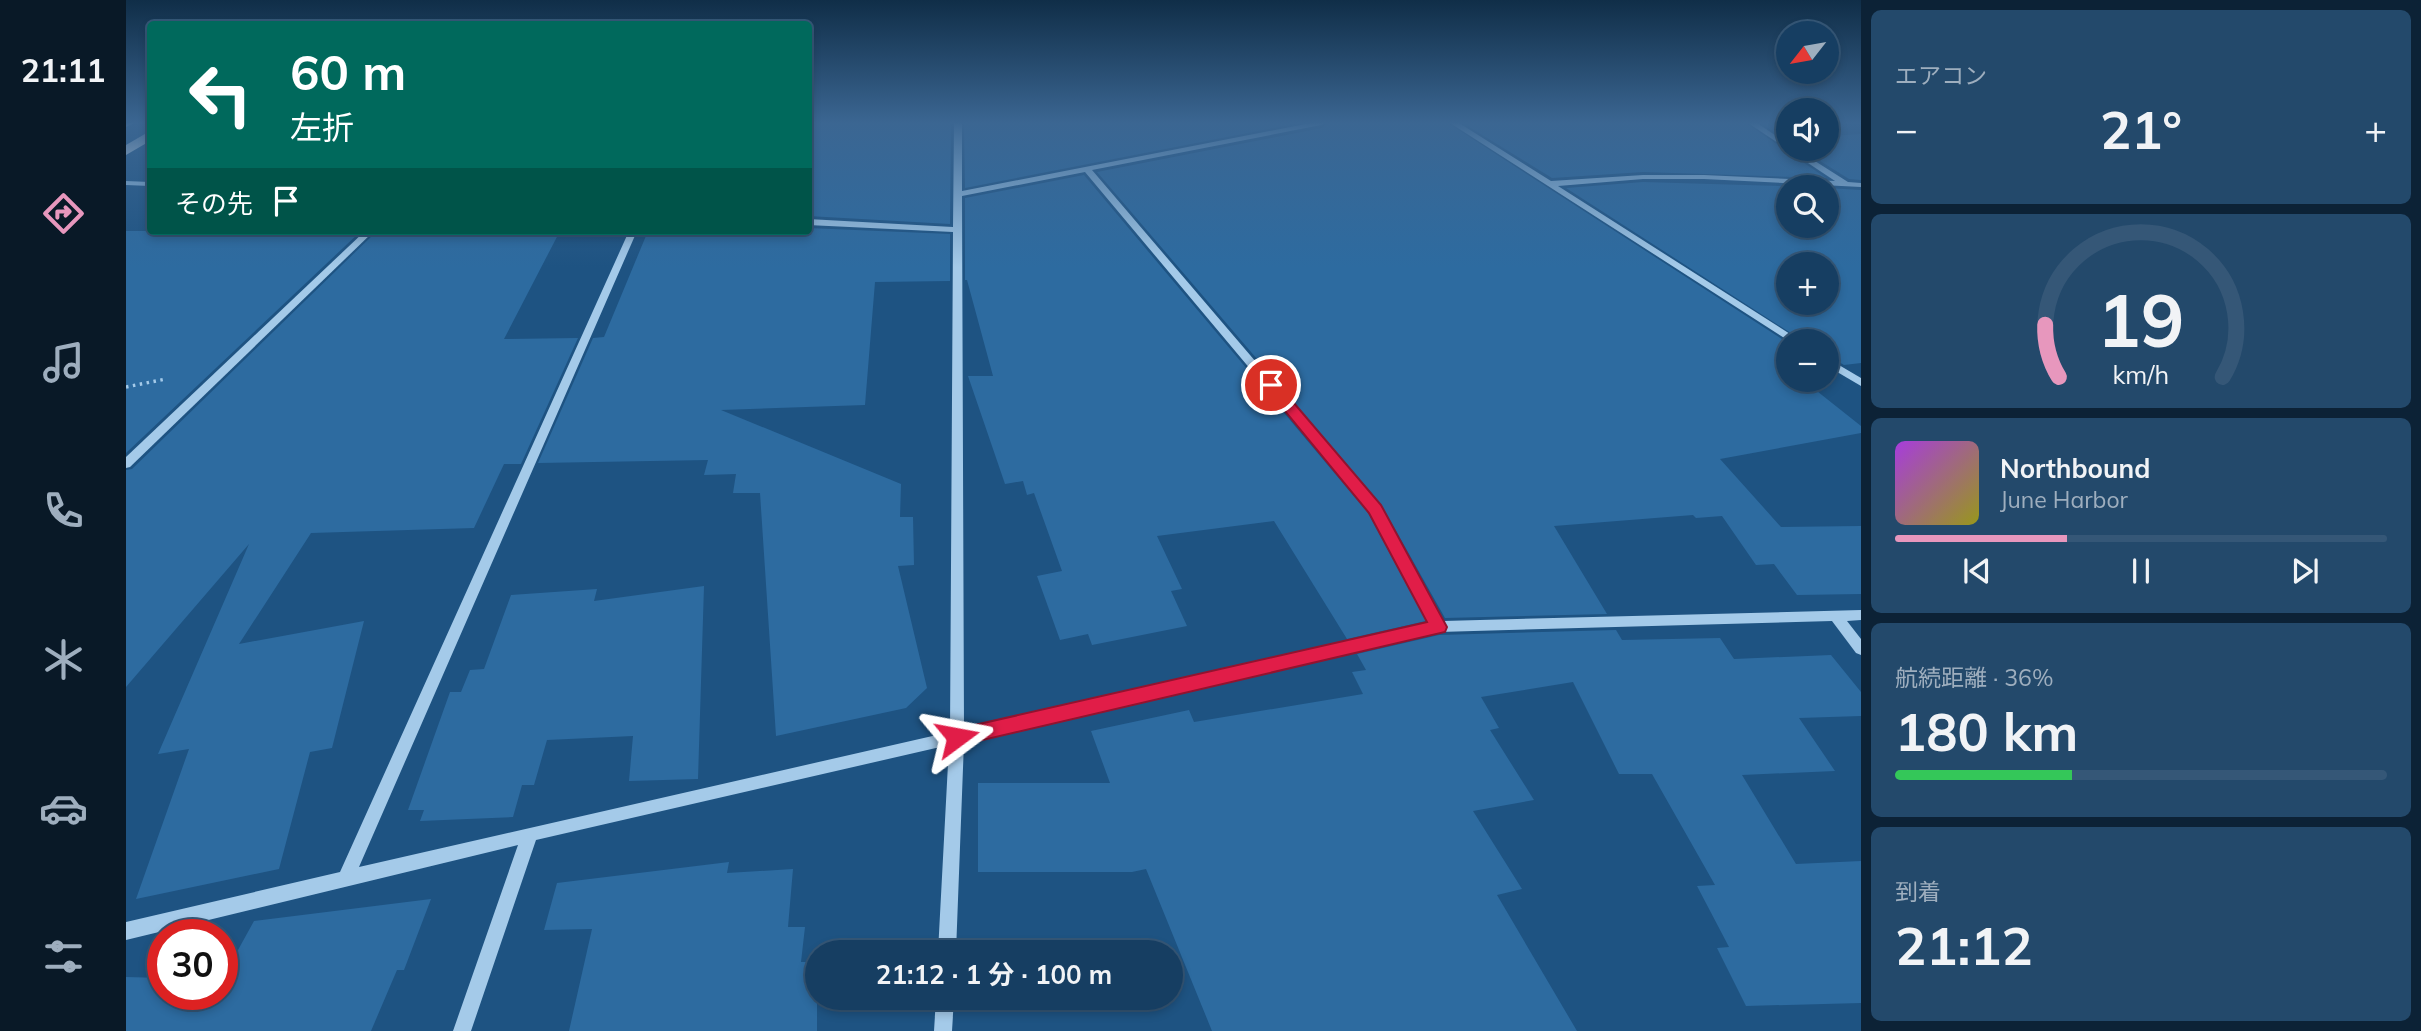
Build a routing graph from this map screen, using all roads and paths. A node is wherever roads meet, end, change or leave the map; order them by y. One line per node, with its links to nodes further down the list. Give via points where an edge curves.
1 (958, 171): 11 (street)
2 (1076, 171): 11 (street)
3 (1089, 171): 22 (street, via 1375,509)
4 (1531, 171): 8 (street)
5 (1825, 171): 9 (street)
6 (126, 183): 7 (street)
7 (147, 184)
8 (1551, 184): 9 (street, via 1679,177); 16 (street)
9 (1847, 186): 10 (street)
10 (1861, 186)
11 (958, 194): 13 (street)
12 (812, 222): 13 (street)
13 (958, 230): 24 (street)
14 (366, 235): 19 (street)
15 (631, 235): 26 (street)
16 (1777, 329)
17 (1839, 369): 18 (street)
18 (1861, 383)
19 (126, 464)
20 (1835, 615): 21 (street); 22 (street); 23 (street)
21 (1861, 615)
22 (1439, 627): 24 (street)
23 (1861, 649)
24 (957, 737): 25 (street); 28 (street)
25 (530, 834): 26 (street); 30 (street)
26 (345, 879): 27 (street)
27 (126, 931)
28 (948, 940)
29 (944, 1010): 31 (street)
30 (462, 1031)
31 (943, 1031)

